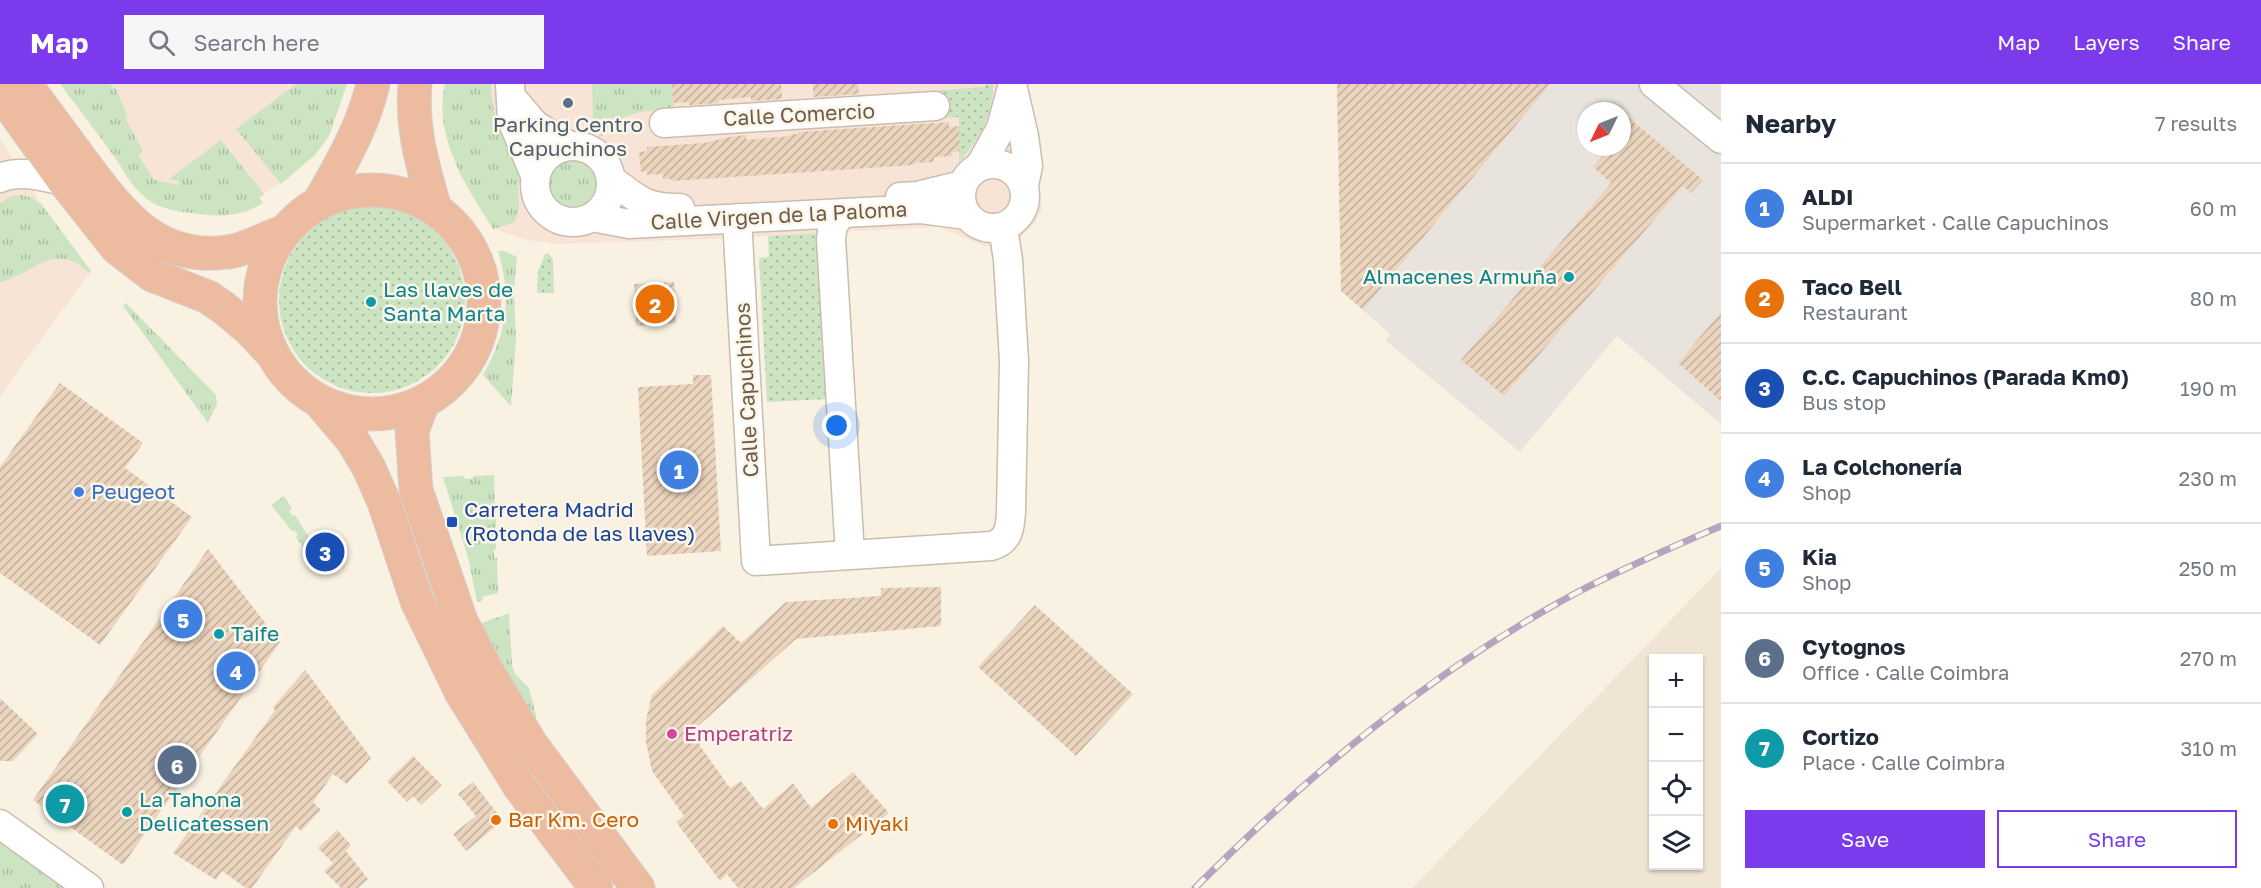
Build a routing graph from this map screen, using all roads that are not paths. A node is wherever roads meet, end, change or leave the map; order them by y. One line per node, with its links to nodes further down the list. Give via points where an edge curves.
1 (25, 84): 25 (highway, via 113,203 153,238 199,253 229,252)
2 (373, 84): 18 (highway, via 354,139)
3 (415, 84): 19 (highway, via 417,143)
4 (1654, 84): 10 (street)
5 (1012, 85): 13 (street, via 1001,128); 17 (street, via 1028,166)
6 (511, 91): 11 (street, via 535,125); 12 (street, via 512,120)
7 (0, 92): 16 (highway)
8 (935, 106): 9 (street, Calle Comercio)
9 (664, 123)
10 (1721, 139)
11 (568, 145): 12 (street, via 553,150 542,160); 15 (street, via 585,147 599,155)
12 (535, 175): 22 (street, via 538,200 548,213 564,221)
13 (971, 175): 15 (street, Calle Virgen de la Paloma, via 917,196 661,209 641,202); 17 (street, via 997,164 1014,171); 21 (street, via 960,200)
14 (0, 178): 16 (street, via 21,173)
15 (612, 180): 22 (street, via 610,195)
16 (64, 181): 26 (highway, via 117,248 137,265 208,297)
17 (1024, 185): 24 (street, via 1023,210 1015,221)
18 (320, 201): 19 (highway, via 348,191 378,189 408,195); 25 (highway)
19 (435, 209): 28 (highway, via 470,246 480,273 484,302 481,330 470,357 453,380)
20 (841, 214): 21 (street, Calle Virgen de la Paloma, via 921,209); 23 (street, Calle Virgen de la Paloma); 29 (street, via 833,225 831,239)
21 (966, 215): 24 (street, via 976,225)
22 (592, 218): 23 (street, Calle Virgen de la Paloma, via 629,224)
23 (737, 218): 29 (street, Calle Capuchinos, via 756,561)
24 (1003, 227): 29 (street, via 1014,361 1009,531 1002,541 991,546)
25 (283, 232): 26 (highway, via 267,259 259,290 261,322)
26 (271, 352): 27 (highway, via 291,381)
27 (320, 402): 28 (highway, via 371,415 398,412); 32 (highway, via 353,441 369,468 417,600 461,692 520,787)
28 (423, 402): 33 (highway, via 412,431 416,490 461,621 531,744)
29 (850, 555)
30 (0, 824): 31 (street)
31 (89, 888)
32 (596, 888)
33 (638, 888)

